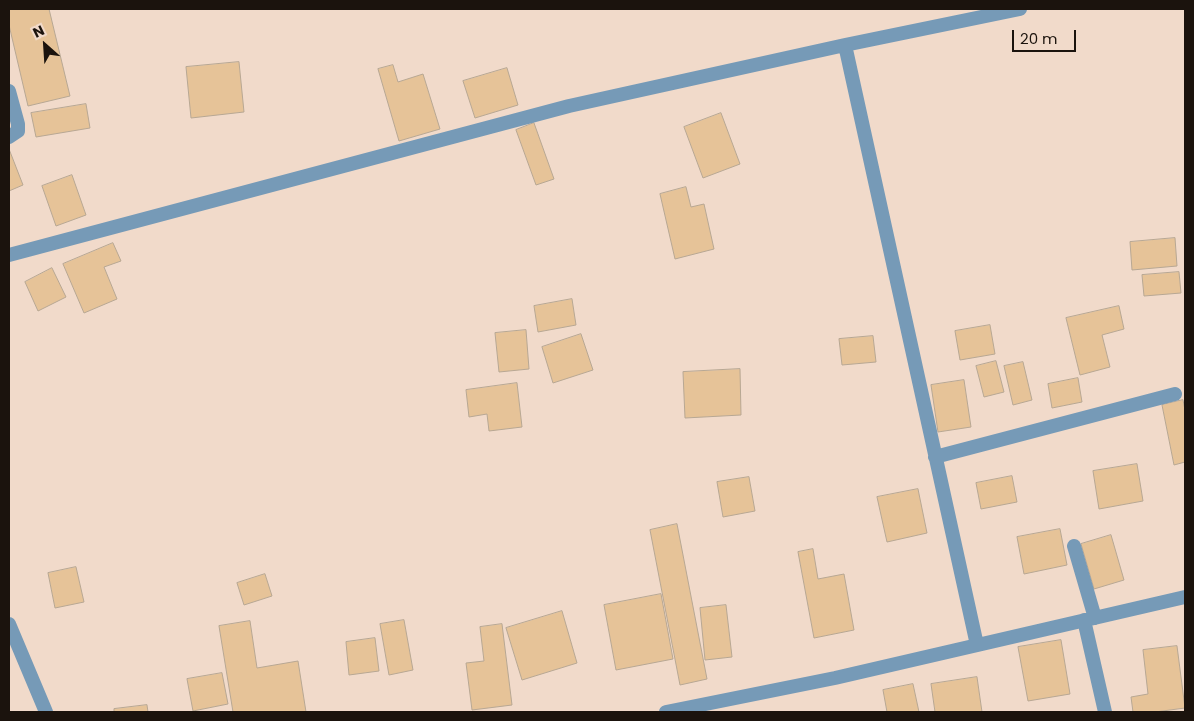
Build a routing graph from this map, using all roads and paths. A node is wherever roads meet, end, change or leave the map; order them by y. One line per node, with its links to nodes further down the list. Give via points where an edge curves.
1 (1020, 9): 2 (street)
2 (845, 45): 5 (street, via 569,106); 7 (street)
3 (9, 91): 4 (street, via 18,131)
4 (9, 137)
5 (9, 255)
6 (1175, 394): 7 (street)
7 (935, 457): 12 (street)
8 (1074, 546): 10 (street)
9 (1185, 596): 10 (street)
10 (1089, 619): 12 (street); 15 (street)
11 (9, 624): 13 (street)
12 (977, 645): 14 (street)
13 (46, 712)
14 (666, 712)
15 (1105, 712)

